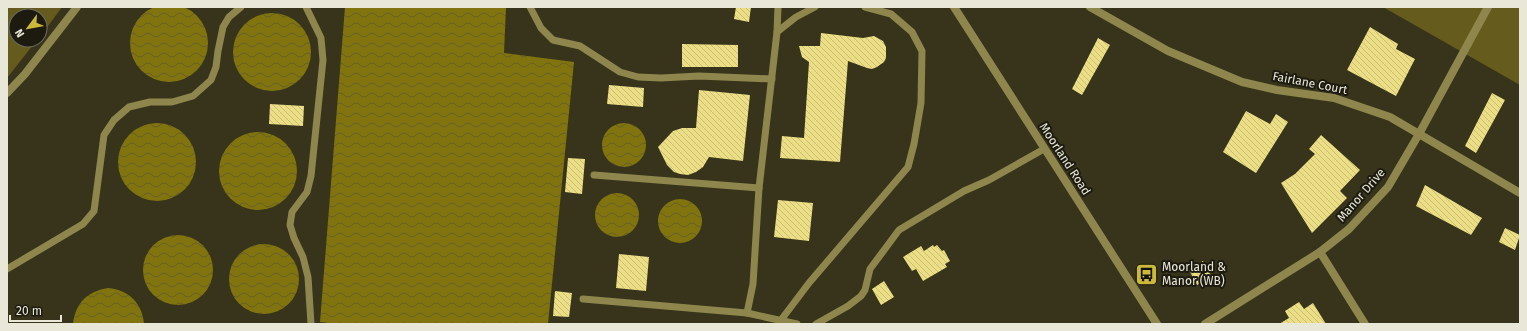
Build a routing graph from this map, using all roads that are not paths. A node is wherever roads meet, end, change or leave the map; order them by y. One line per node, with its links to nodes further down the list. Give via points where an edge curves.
1 (77, 7): 13 (street)
2 (241, 7): 20 (lane, via 229,17 223,27 216,67 211,80 193,96 172,102 150,102 129,107 114,120 104,135 94,211 90,217 83,224)
3 (306, 7): 24 (lane, via 321,38 323,60 311,176 307,192 292,212 290,225 308,277)
4 (530, 7): 12 (lane, via 541,28 553,40 580,46 620,72 661,78 698,76)
5 (778, 7): 11 (lane)
6 (815, 7): 11 (lane, via 796,17)
7 (865, 7): 23 (lane, via 891,14 912,32 922,51 921,103 908,167 809,283)
8 (954, 7): 15 (street, Moorland Road)
9 (1090, 7): 14 (street, Fairlane Court, via 1168,51 1242,82 1334,98 1390,117)
10 (1488, 7): 14 (street, Manor Drive)
11 (777, 32): 12 (lane)
12 (772, 79): 17 (lane)
13 (7, 93)
14 (1419, 134): 18 (street, Fairlane Court); 19 (street, Manor Drive, via 1388,187 1349,229)
15 (1044, 149): 26 (lane, via 964,191 899,230 870,269 861,296); 27 (street, Moorland Road)
16 (594, 175): 17 (lane)
17 (759, 188): 22 (lane, via 752,284)
18 (1520, 193)
19 (1320, 252): 28 (street, Manor Drive); 29 (street)
20 (7, 269)
21 (583, 299): 22 (lane)
22 (747, 313): 23 (lane)
23 (780, 322): 25 (lane)
24 (311, 324)
25 (797, 324)
26 (816, 324)
27 (1157, 324)
28 (1205, 324)
29 (1365, 324)

